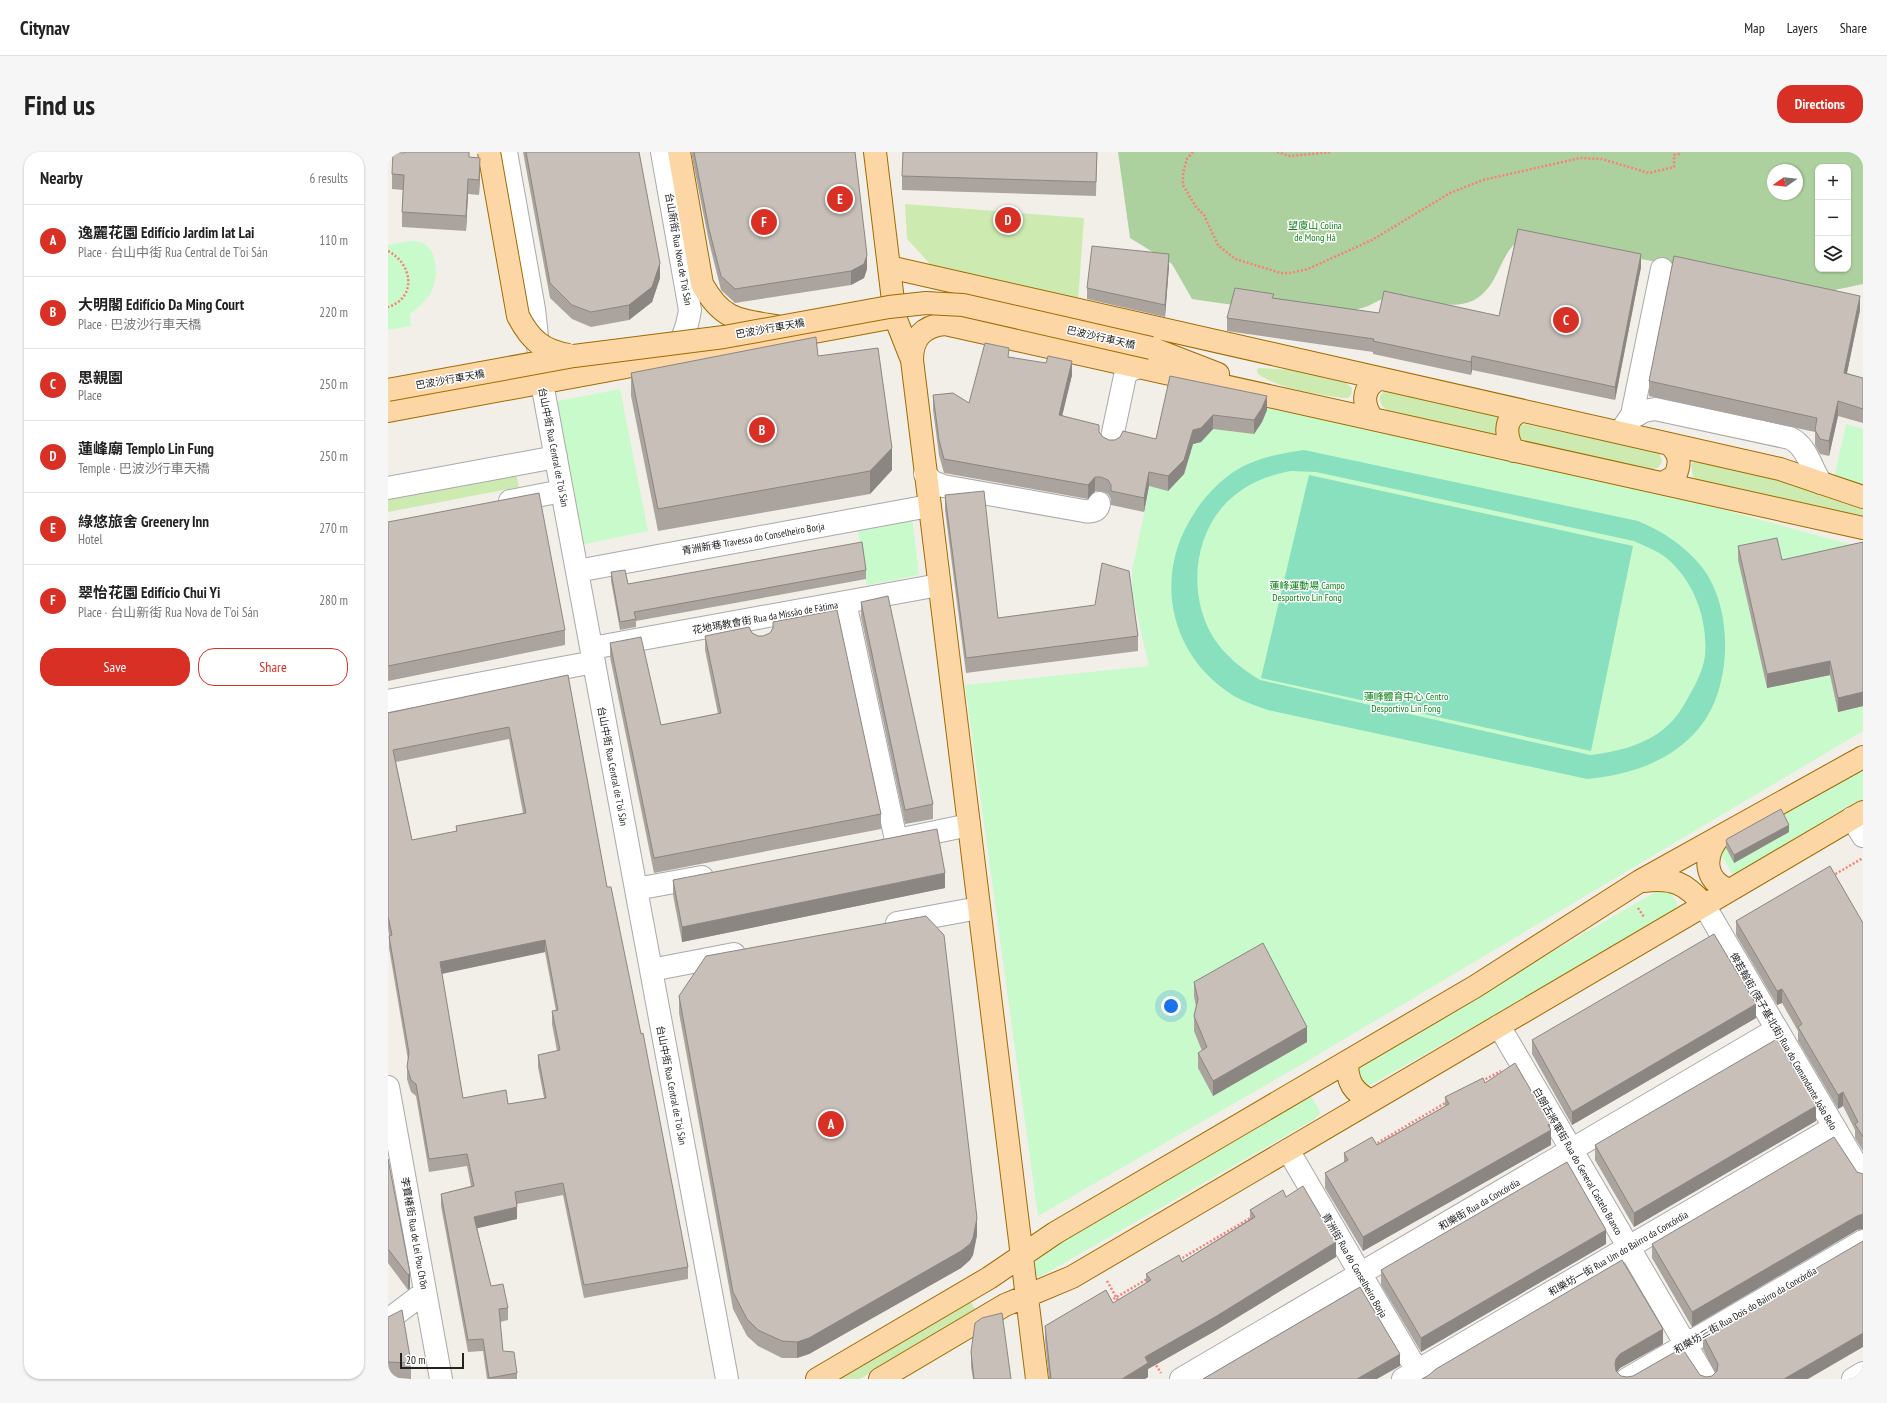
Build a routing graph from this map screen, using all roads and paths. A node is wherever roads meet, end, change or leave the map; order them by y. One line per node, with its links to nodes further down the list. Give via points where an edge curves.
1 (489, 152): 17 (main road, bridge, via 518,316 526,332 540,345 556,353)
2 (506, 152): 23 (street, 台山中街 Rua Central de T'oi Sán, via 534,309)
3 (662, 152): 20 (street, 台山新街 Rua Nova de T'oi Sán, via 690,310 686,330 676,348)
4 (679, 152): 15 (main road, via 702,284 711,300 724,313 741,321)
5 (875, 152): 11 (main road)
6 (1192, 152): 9 (path, via 1183,173 1183,185 1189,198 1204,215 1218,245 1235,259 1281,273 1308,269 1372,240 1450,193 1483,180 1580,158 1602,159 1649,173 1674,167 1674,155)
7 (1277, 152): 8 (path, via 1290,156)
8 (1332, 152)
9 (1680, 152)
10 (388, 251): 13 (path, via 403,262 408,282 400,301)
11 (888, 262): 14 (main road); 18 (main road)
12 (1662, 269): 29 (street)
13 (388, 307)
14 (895, 318): 19 (main road); 20 (main road)
15 (779, 327): 16 (main road, 巴波沙行車天橋, bridge, via 889,307 926,303 963,305); 17 (main road, 巴波沙行車天橋, bridge, via 724,337)
16 (1151, 348): 18 (main road); 25 (main road)
17 (574, 356): 24 (main road, 巴波沙行車天橋, bridge)
18 (1295, 359): 22 (main road)
19 (912, 360): 21 (main road, via 912,349 924,330 934,325 945,324); 38 (main road)
20 (661, 361): 23 (main road)
21 (1139, 367): 25 (main road); 31 (street, via 1130,370 1125,376)
22 (1379, 379): 27 (main road); 28 (main road, via 1369,385 1365,395 1366,407)
23 (542, 383): 26 (main road); 34 (street, 台山中街 Rua Central de T'oi Sán)
24 (388, 390)
25 (1288, 401): 28 (main road)
26 (388, 411)
27 (1521, 411): 30 (main road); 33 (main road, via 1513,416 1507,427 1508,442)
28 (1372, 418): 33 (main road)
29 (1630, 418): 30 (street, via 1621,428); 36 (street, via 1654,409 1790,438 1803,447)
30 (1612, 431): 32 (main road)
31 (1111, 442)
32 (1669, 444): 35 (main road, via 1677,452 1679,463 1675,476); 36 (main road, via 1780,469)
33 (1514, 451): 35 (main road)
34 (556, 457): 37 (street); 39 (street, 台山中街 Rua Central de T'oi Sán)
35 (1663, 483): 43 (main road)
36 (1821, 483): 40 (main road)
37 (388, 488)
38 (931, 490): 41 (street, via 1094,512); 44 (street, 青洲新巷 Travessa do Conselheiro Borja); 45 (main road)
39 (562, 491): 42 (street); 44 (street, 台山中街 Rua Central de T'oi Sán)
40 (1863, 497)
41 (1099, 503)
42 (487, 506)
43 (1863, 528)
44 (577, 571): 47 (street, 台山中街 Rua Central de T'oi Sán)
45 (939, 585): 46 (street, 花地瑪教會街 Rua da Missão de Fátima); 51 (main road)
46 (845, 602): 47 (street, 花地瑪教會街 Rua da Missão de Fátima, via 746,620); 53 (street)
47 (593, 655): 48 (street, 花地瑪教會街 Rua da Missão de Fátima); 59 (street, 台山中街 Rua Central de T'oi Sán)
48 (388, 701)
49 (1863, 758): 52 (main road)
50 (1859, 822): 60 (main road)
51 (969, 826): 53 (street); 62 (main road)
52 (1719, 837): 58 (main road); 60 (main road, via 1708,853 1708,863 1715,881 1722,888)
53 (896, 840): 54 (street)
54 (874, 845)
55 (1863, 858): 57 (path)
56 (721, 874): 59 (street)
57 (1830, 877)
58 (1634, 885): 61 (main road, via 1660,879 1678,882 1693,891); 64 (path); 70 (main road, via 1476,986)
59 (636, 889): 66 (street, 台山中街 Rua Central de T'oi Sán)
60 (1729, 890): 61 (main road)
61 (1704, 905): 64 (main road); 68 (street, 俾若翰街 (筷子基北街) Rua do Comandante João Belo)
62 (978, 908): 63 (street); 83 (main road)
63 (877, 927)
64 (1654, 935): 67 (main road)
65 (753, 950): 66 (street)
66 (651, 970): 98 (street, 台山中街 Rua Central de T'oi Sán)
67 (1499, 1026): 69 (street, 白朗古將軍街 Rua do General Castelo Branco); 74 (main road)
68 (1777, 1029): 75 (street, 俾若翰街 (筷子基北街) Rua do Comandante João Belo); 78 (street, 和樂街 Rua da Concórdia)
69 (1519, 1060): 71 (path); 78 (street, 白朗古將軍街 Rua do General Castelo Branco)
70 (1348, 1062): 74 (main road, via 1349,1082 1354,1090); 83 (main road)
71 (1478, 1084)
72 (388, 1087): 88 (street, 李寶椿街 Rua de Lei Pou Ch'ôn)
73 (1451, 1100): 76 (path)
74 (1371, 1101): 77 (main road)
75 (1834, 1127): 79 (street, 俾若翰街 (筷子基北街) Rua do Comandante João Belo); 82 (street, 和樂坊一街 Rua Um do Bairro da Concórdia)
76 (1369, 1148)
77 (1288, 1150): 85 (main road); 86 (street, 青洲街 Rua do Conselheiro Borja)
78 (1572, 1150): 82 (street, 白朗古將軍街 Rua do General Castelo Branco); 86 (street, 和樂街 Rua da Concórdia)
79 (1863, 1176)
80 (1253, 1216): 84 (path)
81 (1863, 1241): 94 (street, 和樂坊二街 Rua Dois do Bairro da Concórdia)
82 (1628, 1247): 94 (street, 白朗古將軍街 Rua do General Castelo Branco); 97 (street, 和樂坊一街 Rua Um do Bairro da Concórdia)
83 (1021, 1256): 89 (main road); 100 (main road, via 989,1278)
84 (1178, 1261)
85 (1096, 1263): 89 (main road, via 1072,1277); 90 (path)
86 (1360, 1274): 97 (street, 青洲街 Rua do Conselheiro Borja); 104 (street, 和樂街 Rua da Concórdia)
87 (1150, 1277): 90 (path)
88 (426, 1292): 93 (street); 99 (street, 李寶椿街 Rua de Lei Pou Ch'ôn)
89 (1026, 1296): 101 (main road, via 1006,1305); 102 (main road)
90 (1116, 1297): 91 (path); 92 (path)
91 (1103, 1304)
92 (1120, 1304)
93 (388, 1320)
94 (1686, 1345): 105 (street, 和樂坊二街 Rua Dois do Bairro da Concórdia); 106 (street, 白朗古將軍街 Rua do General Castelo Branco)
95 (1152, 1358): 103 (path)
96 (1863, 1373): 107 (street)
97 (1414, 1376)
98 (727, 1377)
99 (441, 1379)
100 (817, 1379)
101 (880, 1379)
102 (1036, 1379)
103 (1164, 1379)
104 (1181, 1379)
105 (1627, 1379)
106 (1706, 1379)
107 (1853, 1379)

